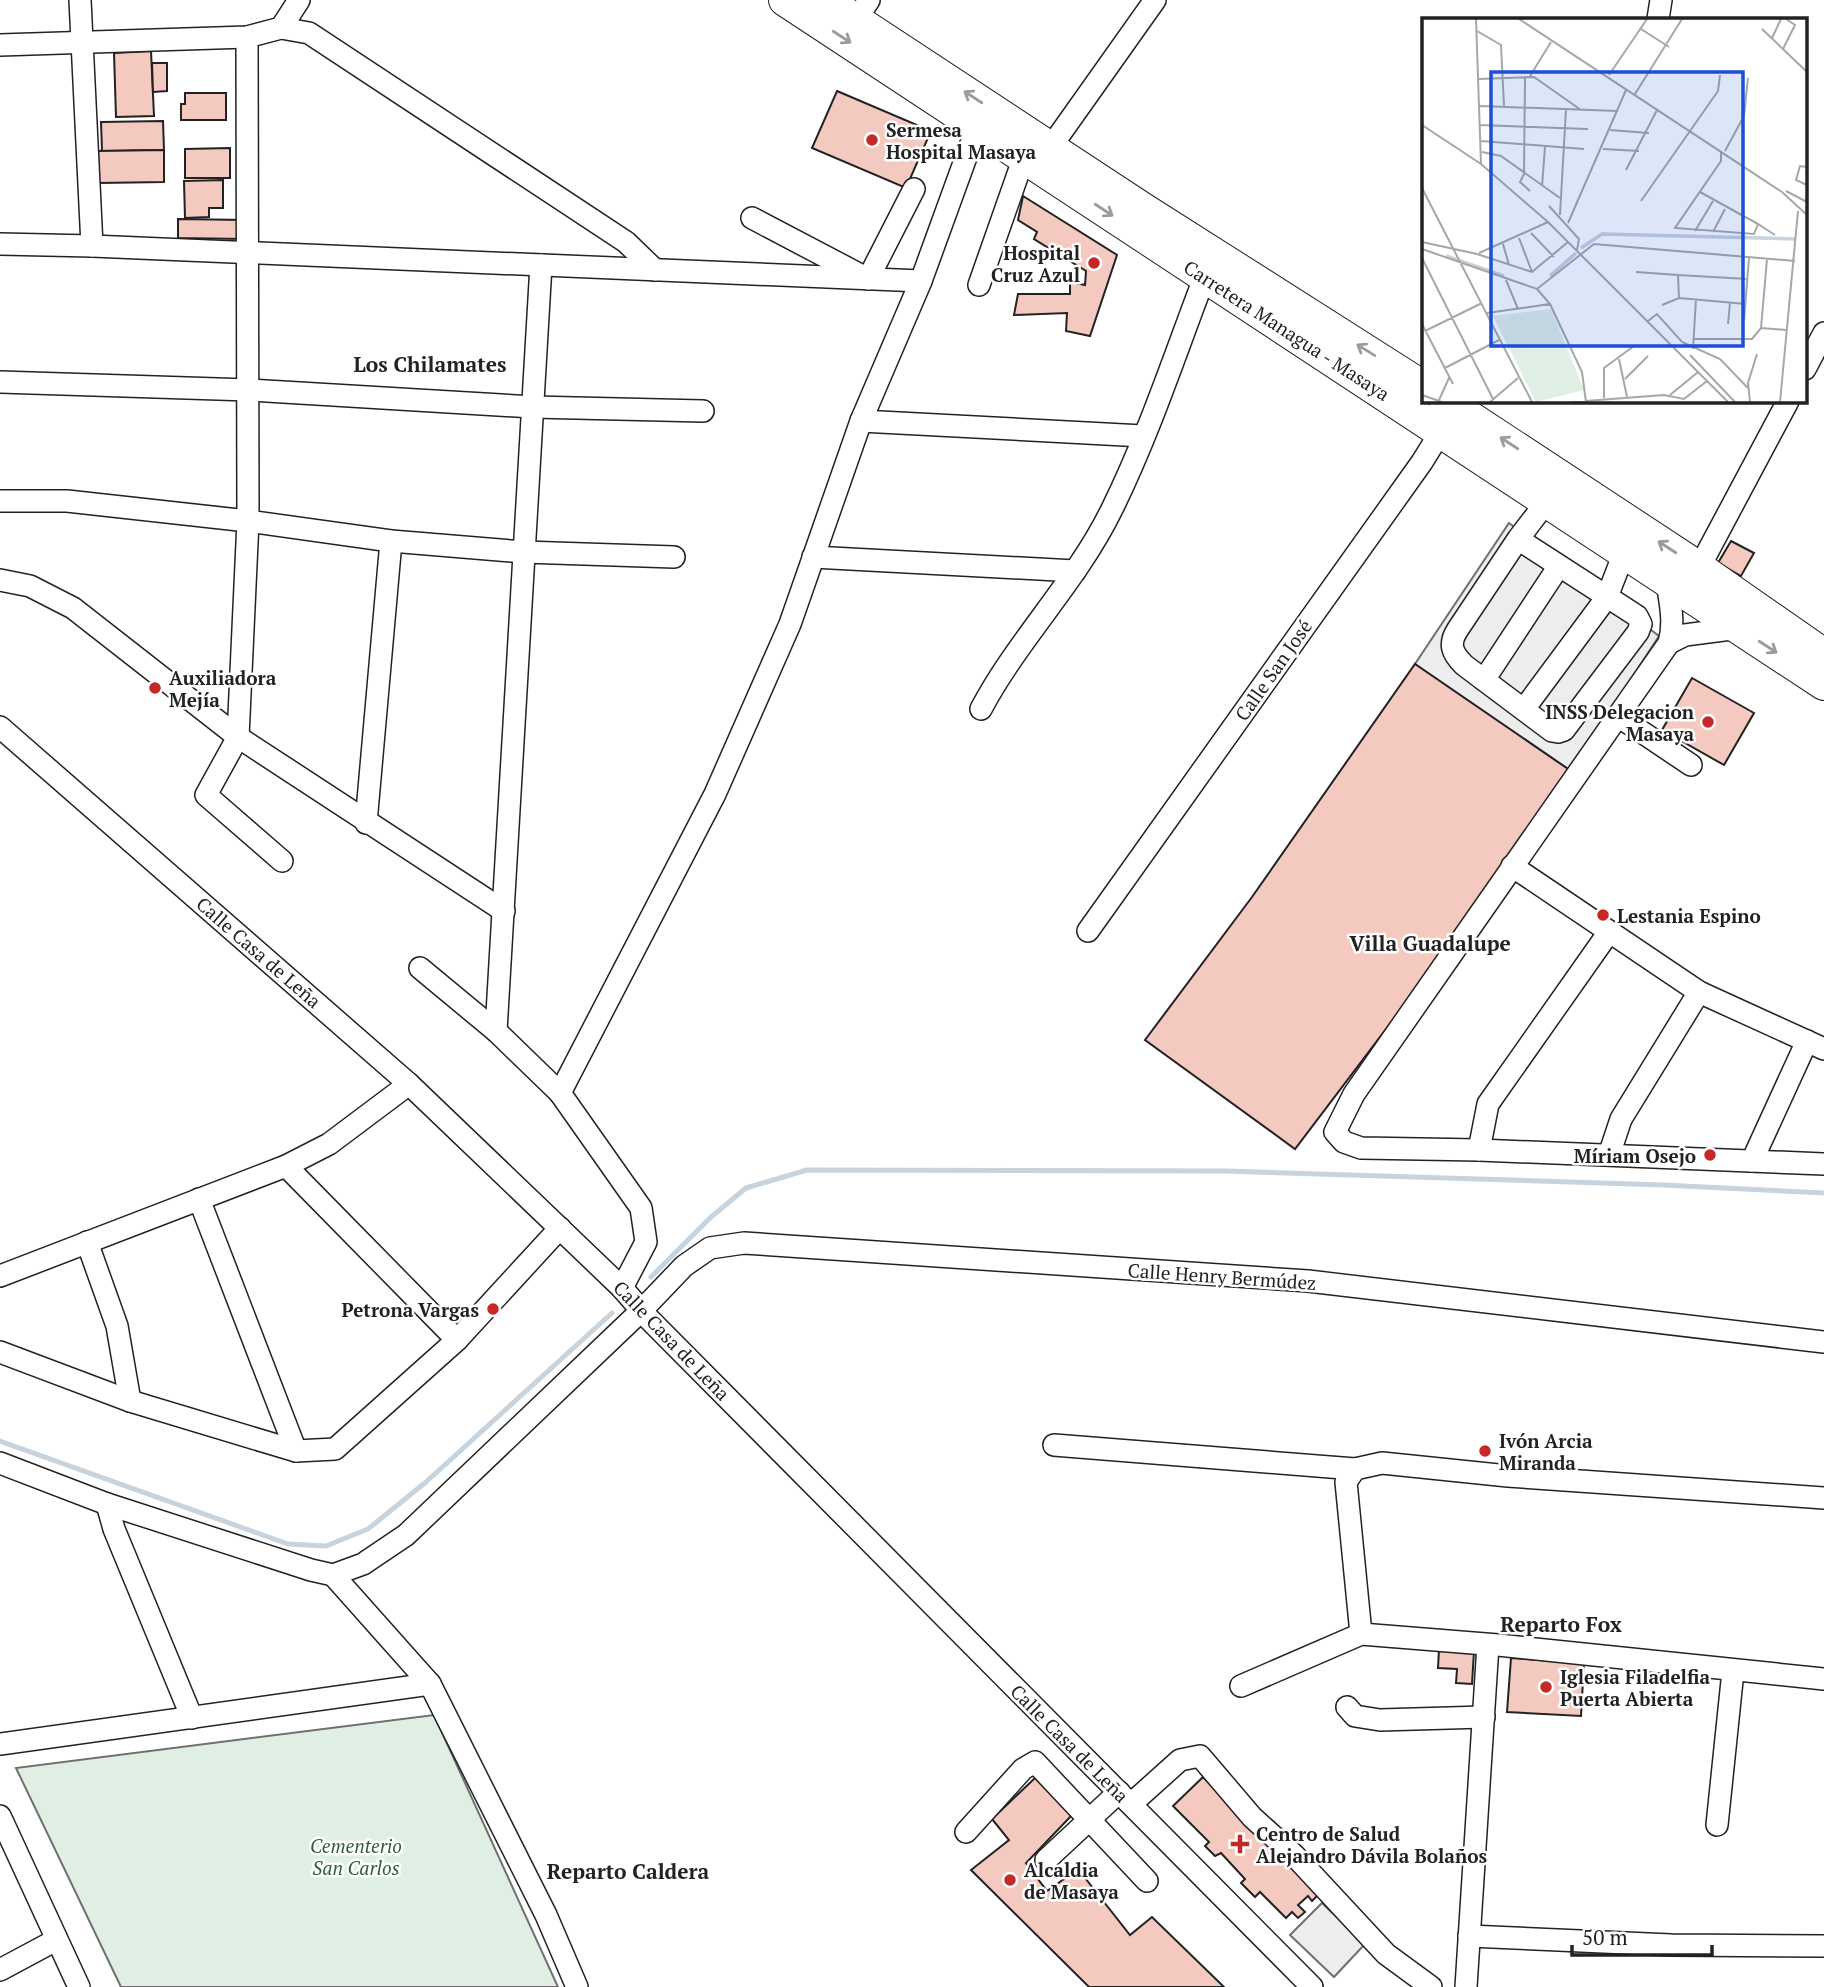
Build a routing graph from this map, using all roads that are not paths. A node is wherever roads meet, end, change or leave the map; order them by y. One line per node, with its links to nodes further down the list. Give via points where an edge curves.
1 (80, 0): 11 (street)
2 (299, 0): 9 (street)
3 (785, 0): 13 (highway, Carretera Managua - Masaya, one-way to 13)
4 (825, 0): 7 (highway, Carretera Managua - Masaya)
5 (1155, 0): 14 (street)
6 (1661, 0): 8 (street)
7 (862, 10): 14 (highway, Carretera Managua - Masaya, one-way to 7)
8 (1658, 18)
9 (281, 27): 10 (street); 21 (street, via 309,33 626,242)
10 (247, 37): 11 (street); 19 (street)
11 (82, 41): 12 (street); 18 (street)
12 (0, 45)
13 (977, 127): 14 (highway, Carretera Managua - Masaya); 24 (street)
14 (1037, 157): 22 (highway, Carretera Managua - Masaya, one-way to 22); 25 (street); 29 (highway, Carretera Managua - Masaya, one-way to 14)
15 (914, 189): 23 (street)
16 (752, 218): 23 (street)
17 (0, 244): 18 (street)
18 (92, 246): 19 (street)
19 (248, 252): 20 (street); 30 (street)
20 (541, 265): 21 (street); 33 (street)
21 (655, 270): 23 (street)
22 (1205, 276): 31 (highway, Carretera Managua - Masaya); 37 (street)
23 (868, 279): 24 (street)
24 (921, 281): 36 (street)
25 (979, 285)
26 (1824, 333): 27 (street)
27 (1806, 367)
28 (0, 382): 30 (street)
29 (1422, 386)
30 (249, 390): 33 (street); 40 (street)
31 (1422, 395)
32 (1787, 402): 48 (street)
33 (533, 407): 35 (street); 43 (street)
34 (1450, 410): 38 (highway, Carretera Managua - Masaya); 68 (street, Calle San José, via 1414,474)
35 (703, 411)
36 (861, 421): 37 (street); 46 (street)
37 (1143, 436): 49 (street, via 1112,510)
38 (1555, 490): 41 (street); 44 (highway, Carretera Managua - Masaya); 48 (highway, Carretera Managua - Masaya, one-way to 38)
39 (0, 501): 40 (street, via 67,501)
40 (248, 522): 42 (street); 62 (street)
41 (1518, 539): 47 (street); 56 (street, via 1452,638 1456,657)
42 (391, 541): 43 (street); 64 (street)
43 (524, 552): 45 (street); 67 (street)
44 (1624, 553): 51 (highway, Carretera Managua - Masaya); 52 (street)
45 (674, 557)
46 (813, 557): 49 (street); 75 (street, via 790,624 715,794)
47 (1559, 566): 52 (street); 56 (street)
48 (1699, 568): 55 (highway, Carretera Managua - Masaya)
49 (1075, 570): 58 (street)
50 (0, 580): 62 (street, via 30,586 73,608)
51 (1667, 581): 53 (highway, Carretera Managua - Masaya); 54 (street, via 1673,618)
52 (1607, 597): 59 (street); 59 (street, via 1637,616 1638,632 1564,730 1552,731)
53 (1739, 628): 54 (street, via 1685,635); 57 (highway, Carretera Managua - Masaya, one-way to 57)
54 (1669, 643): 60 (street)
55 (1824, 655)
56 (1484, 680): 59 (street)
57 (1824, 684)
58 (981, 709)
59 (1524, 709)
60 (1618, 716): 63 (street); 66 (street)
61 (0, 727): 74 (street, Calle Casa de Leña)
62 (238, 737): 64 (street); 65 (street, via 206,795)
63 (1691, 765)
64 (366, 823): 67 (street)
65 (282, 861)
66 (1512, 866): 69 (street); 76 (street, via 1354,1094 1335,1132 1344,1142 1361,1148)
67 (503, 911): 72 (street)
68 (1088, 931)
69 (1609, 932): 71 (street); 76 (street, via 1488,1104)
70 (420, 968): 72 (street)
71 (1699, 992): 73 (street); 77 (street, via 1621,1119)
72 (496, 1031): 75 (street)
73 (1815, 1045): 78 (street)
74 (409, 1084): 80 (street, via 329,1144); 82 (street, Calle Casa de Leña)
75 (560, 1093): 85 (street, via 641,1208 646,1242)
76 (1479, 1150): 77 (street)
77 (1609, 1155): 78 (street)
78 (1752, 1161): 79 (street)
79 (1824, 1164)
80 (286, 1166): 81 (street); 87 (street)
81 (198, 1199): 83 (street); 92 (street)
82 (560, 1228): 85 (street, Calle Casa de Leña); 87 (street)
83 (87, 1242): 84 (street); 90 (street, via 117,1326)
84 (0, 1276)
85 (622, 1288): 86 (street, Calle Casa de Leña)
86 (642, 1310): 88 (street, Calle Henry Bermúdez, via 684,1266 710,1248 744,1243 1308,1281); 97 (street, Calle Henry Bermúdez, via 406,1535 363,1564); 108 (street, Calle Casa de Leña)
87 (457, 1340): 92 (street, via 335,1449)
88 (1824, 1342)
89 (0, 1352): 90 (street)
90 (130, 1401): 92 (street)
91 (1054, 1445): 94 (street)
92 (296, 1451)
93 (0, 1464): 96 (street)
94 (1355, 1469): 95 (street, via 1382,1462 1508,1476); 98 (street, via 1346,1482)
95 (1824, 1498)
96 (107, 1504): 97 (street); 106 (street)
97 (333, 1575): 102 (street)
98 (1361, 1634): 99 (street); 103 (street)
99 (1488, 1645): 100 (street); 105 (street)
100 (1733, 1671): 101 (street); 111 (street)
101 (1824, 1679)
102 (430, 1684): 106 (street); 120 (street, via 546,1915)
103 (1241, 1686)
104 (1347, 1707): 105 (street, via 1355,1716 1380,1720)
105 (1484, 1717): 115 (street)
106 (192, 1718): 107 (street)
107 (0, 1744)
108 (1125, 1798): 110 (street); 121 (street, Calle Casa de Leña); 122 (street, via 1180,1760 1200,1756 1252,1817 1386,1954)
109 (0, 1815): 116 (street)
110 (1090, 1819): 112 (street, via 1035,1762 1023,1769); 113 (street); 114 (street)
111 (1717, 1825)
112 (966, 1832)
113 (1046, 1860)
114 (1147, 1881)
115 (1469, 1936): 117 (street); 123 (street)
116 (56, 1940): 118 (street); 119 (street)
117 (1824, 1946)
118 (0, 1970)
119 (79, 1987)
120 (577, 1987)
121 (1312, 1987)
122 (1431, 1987)
123 (1466, 1987)

